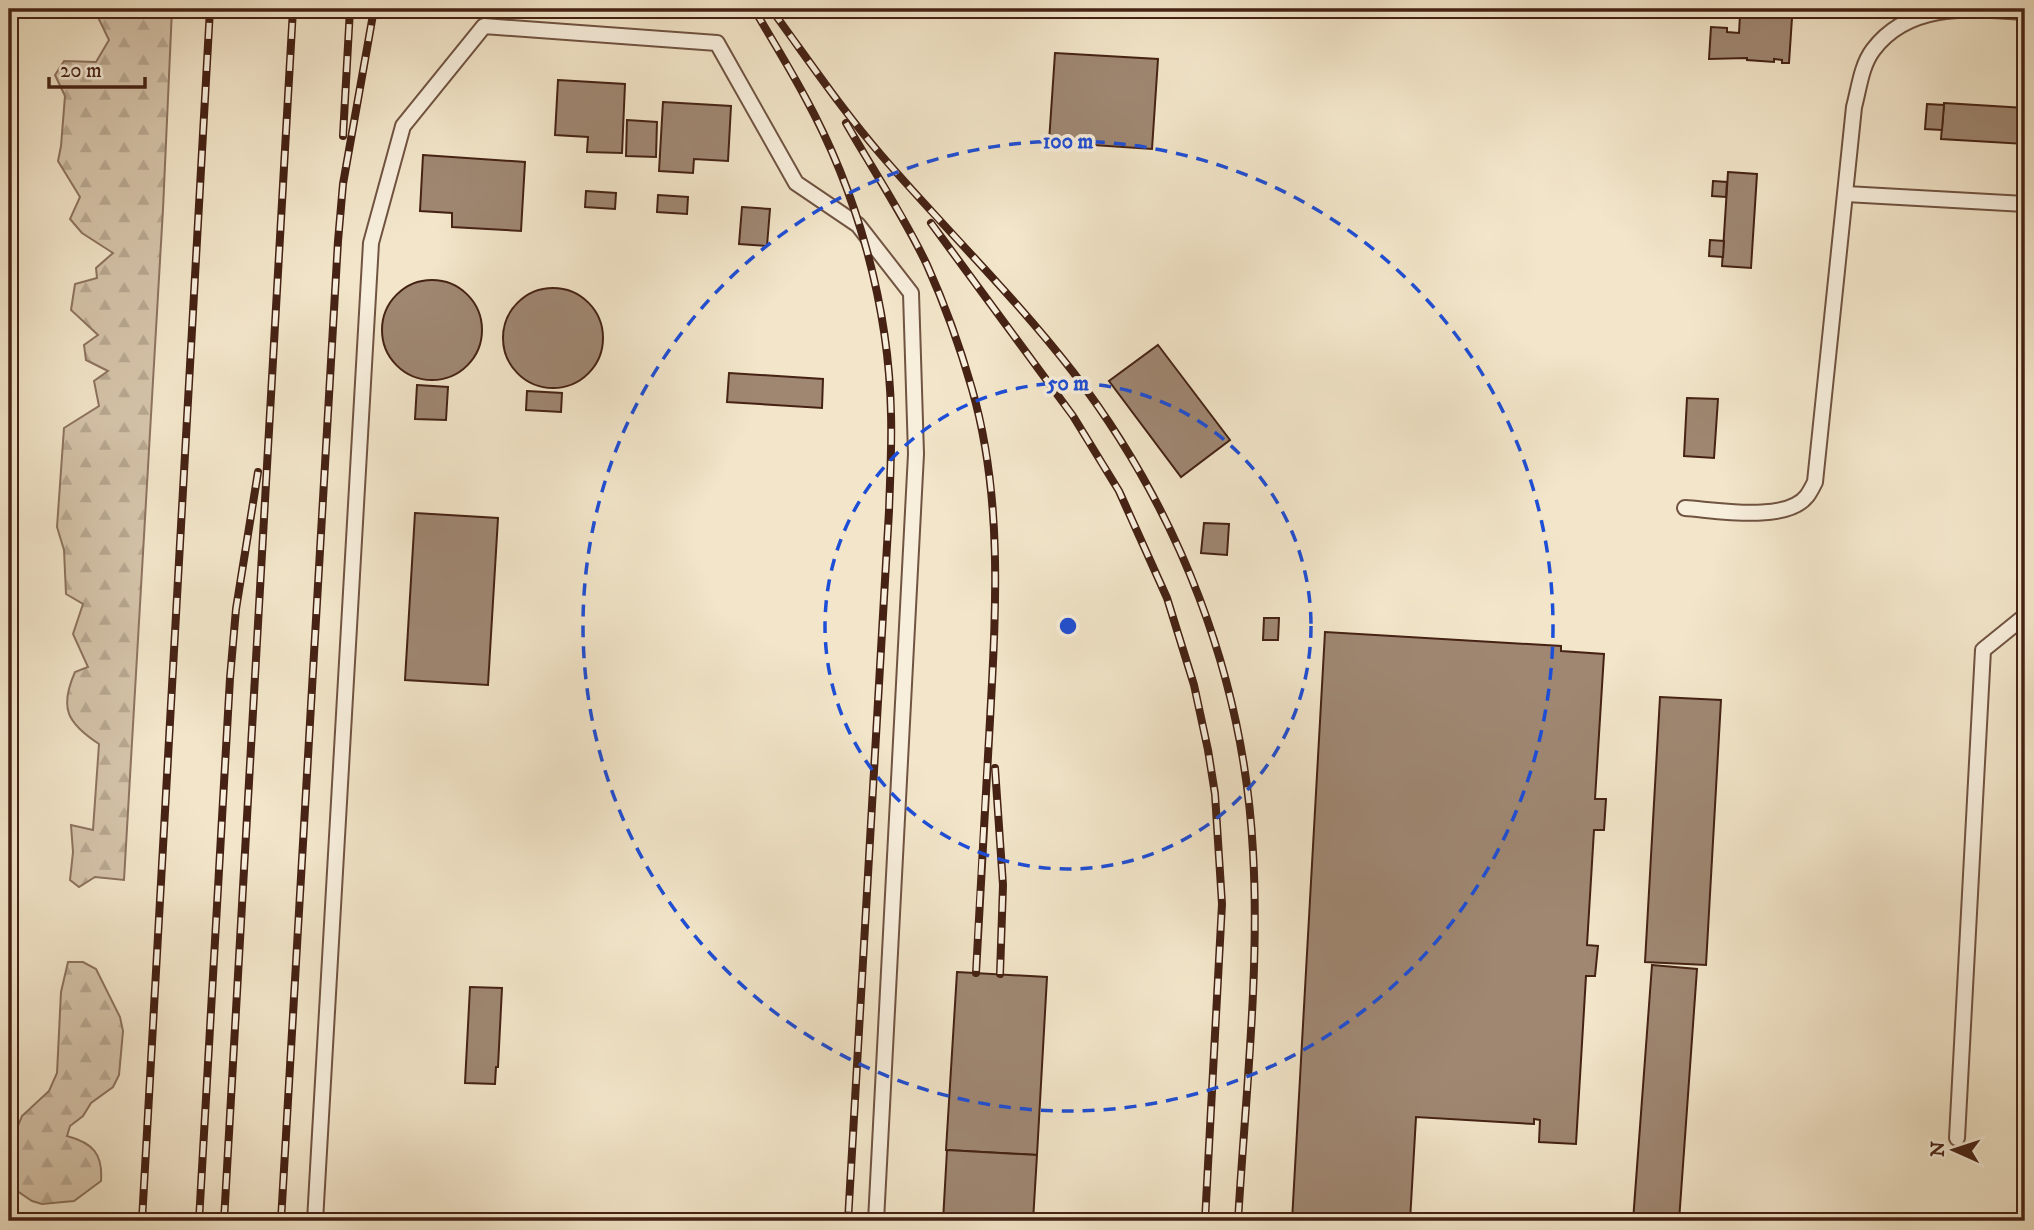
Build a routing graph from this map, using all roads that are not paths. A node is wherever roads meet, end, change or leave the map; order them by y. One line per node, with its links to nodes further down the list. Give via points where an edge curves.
1 (2025, 12): 2 (lane, via 1938,11 1916,18 1873,50 1854,107)
2 (1846, 194): 3 (lane); 4 (lane, via 1815,482 1796,505 1771,513)
3 (2025, 204)
4 (1685, 508)
5 (2025, 616): 6 (lane, via 1983,650)
6 (1957, 1138)
7 (315, 1221): 8 (lane, via 371,243 403,126 484,26 717,43 796,183 858,225 911,293 916,454)
8 (876, 1221)

